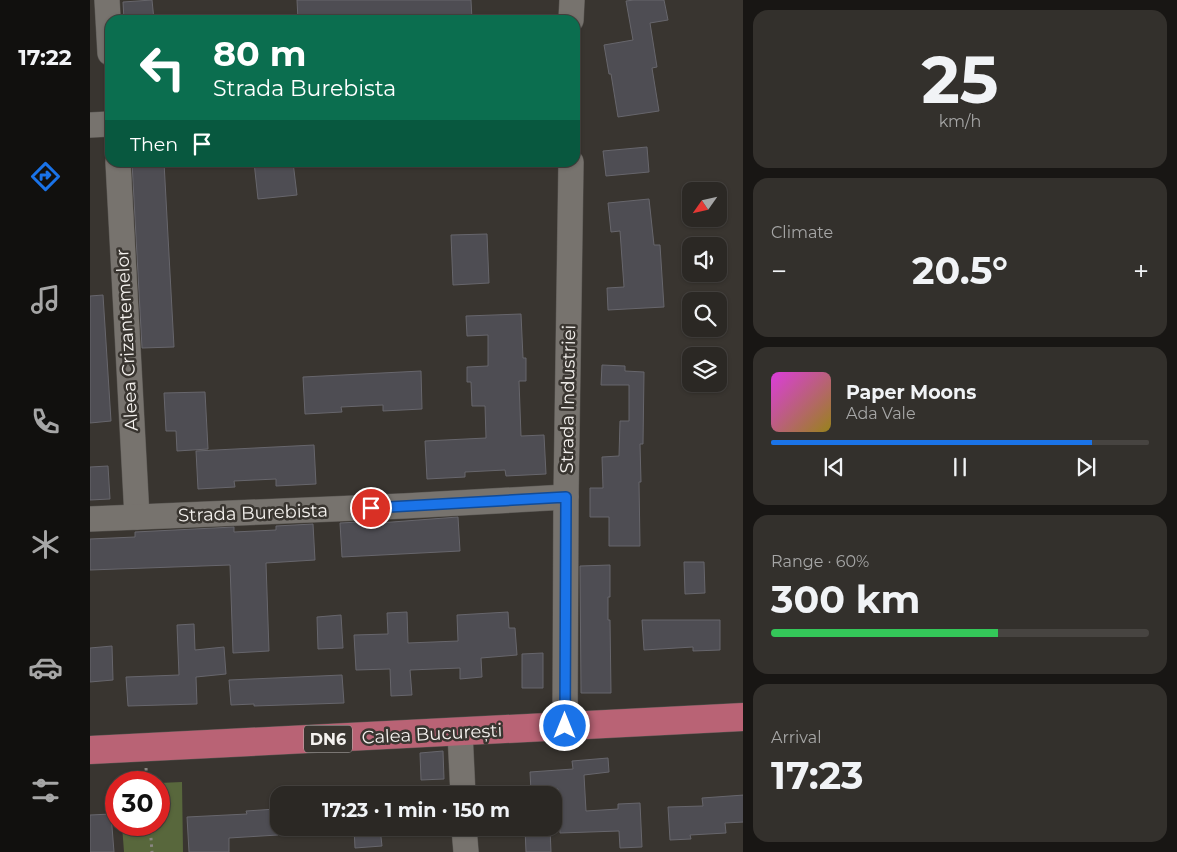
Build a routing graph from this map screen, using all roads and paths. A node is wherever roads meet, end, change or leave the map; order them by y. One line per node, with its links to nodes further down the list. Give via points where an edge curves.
1 (107, 0): 3 (street)
2 (572, 0): 4 (street)
3 (108, 15)
4 (571, 15)
5 (105, 124): 6 (street)
6 (90, 125)
7 (118, 167): 10 (street, Aleea Crizantemelor)
8 (571, 167): 9 (street, Strada Industriei)
9 (566, 497): 10 (street, Strada Burebista); 13 (street, Strada Industriei)
10 (137, 517): 11 (street, Strada Burebista)
11 (90, 519)
12 (743, 718): 13 (main road, Calea București / DN6)
13 (565, 726): 14 (main road, Calea București / DN6)
14 (460, 732): 15 (main road, Calea București / DN6); 16 (street)
15 (90, 750)
16 (463, 786)
17 (151, 836): 19 (path)
18 (465, 836): 20 (street)
19 (152, 852)
20 (466, 852)

